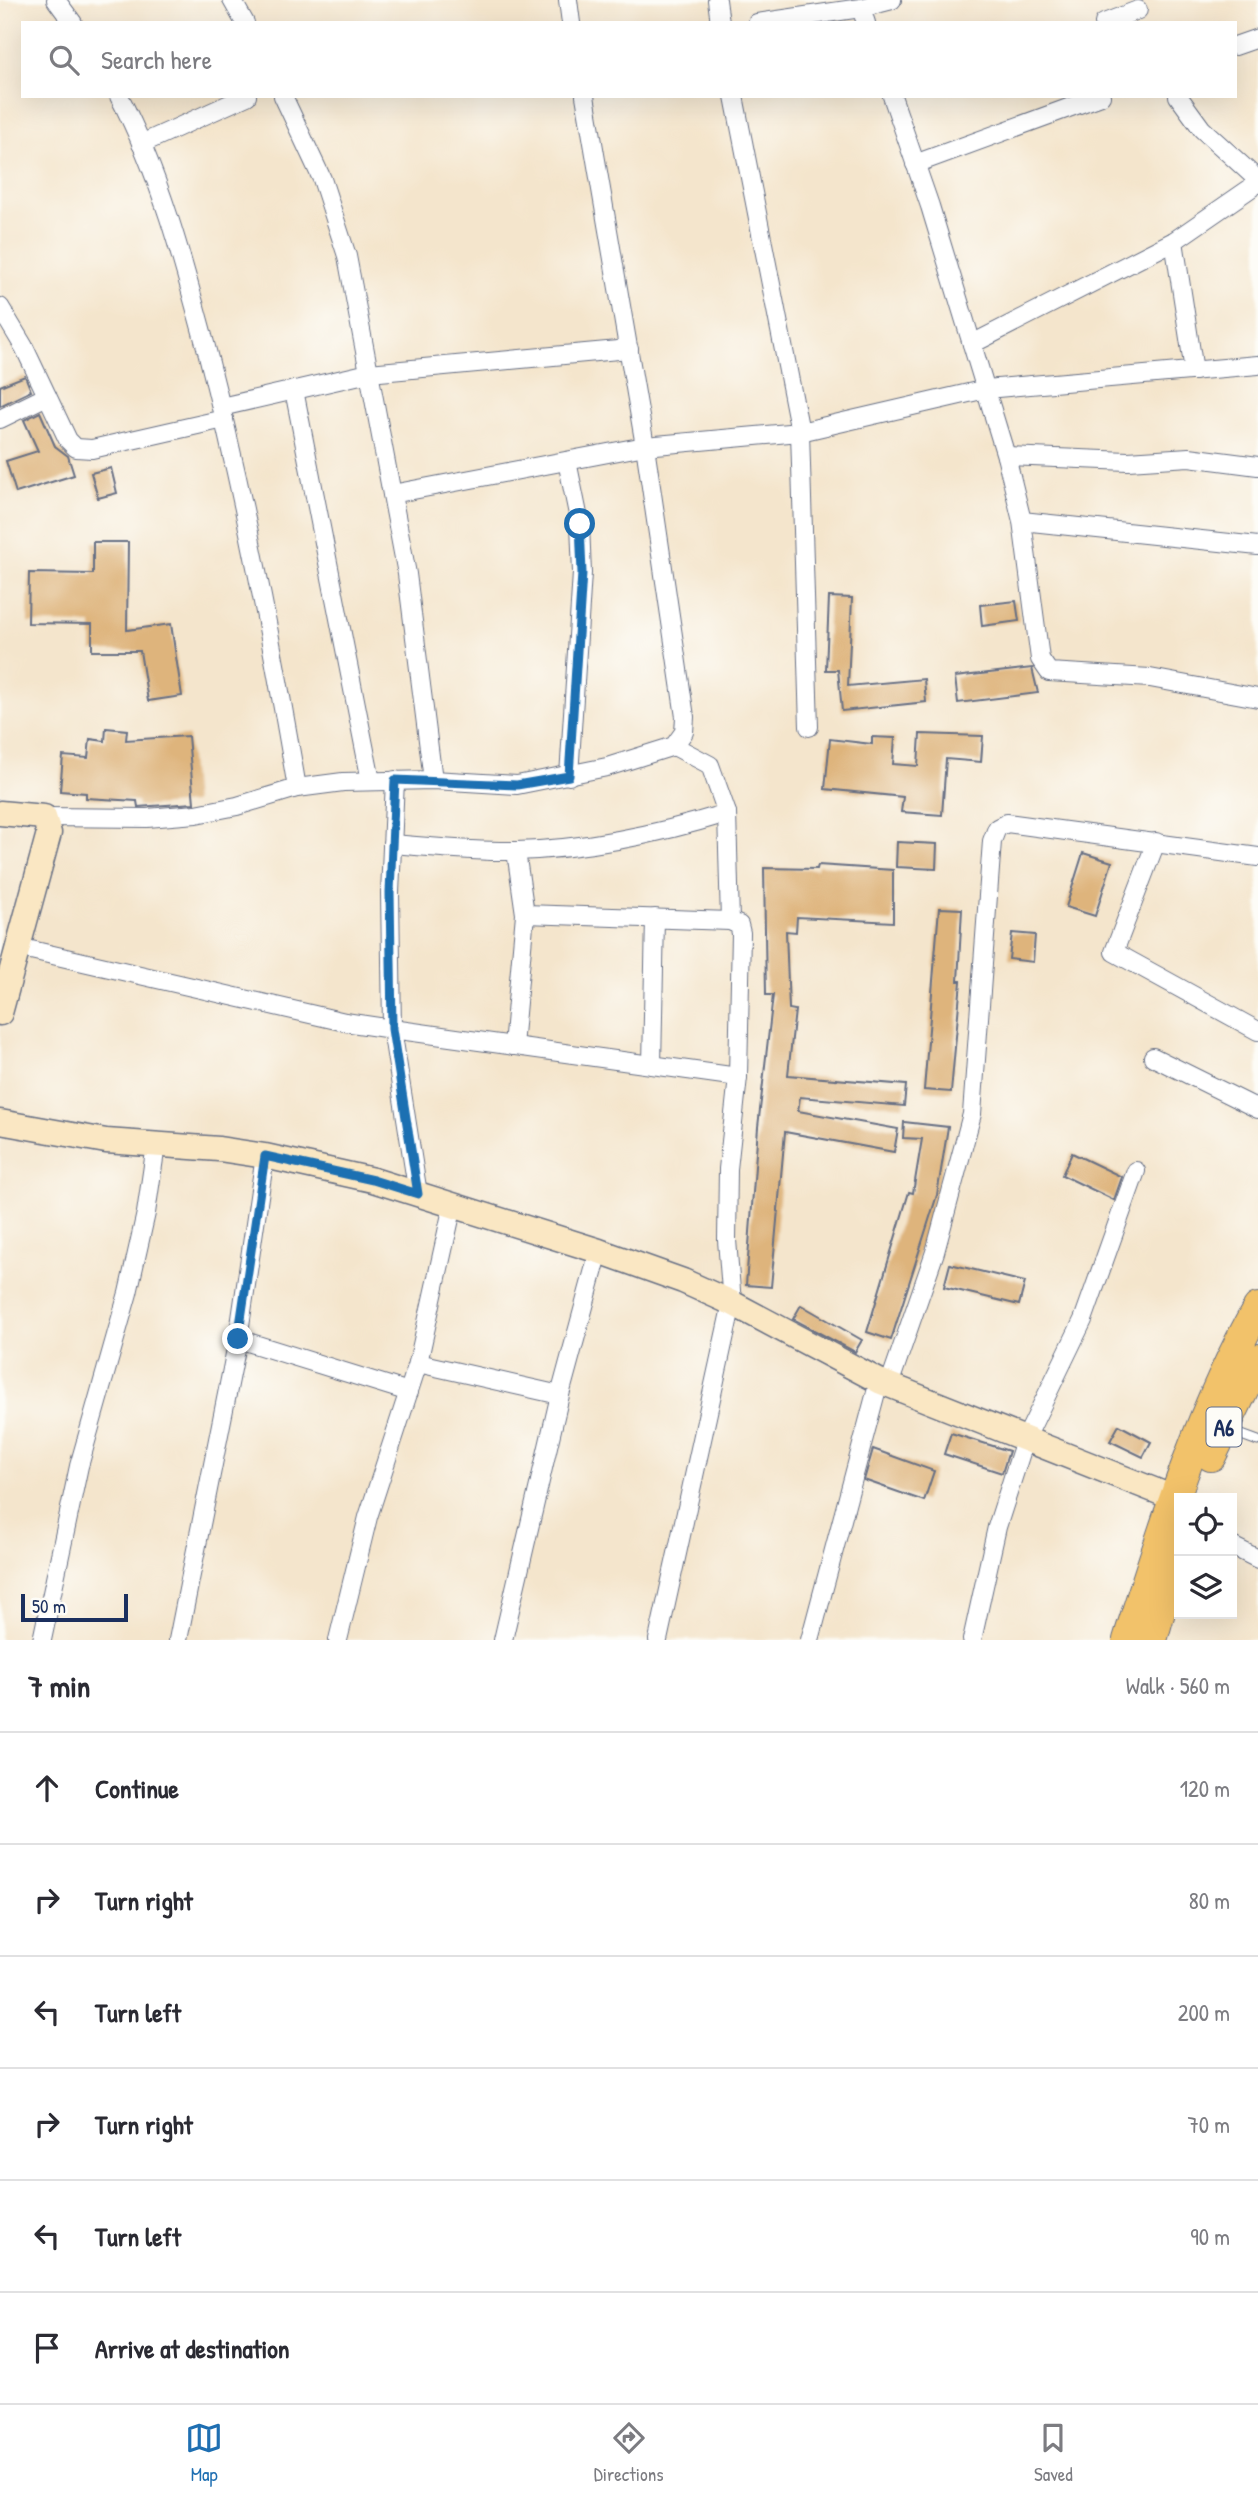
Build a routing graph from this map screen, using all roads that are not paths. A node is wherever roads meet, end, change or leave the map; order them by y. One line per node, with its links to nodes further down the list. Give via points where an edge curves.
1 (57, 0): 8 (street)
2 (233, 0): 9 (street)
3 (568, 0): 10 (street)
4 (718, 0): 11 (street)
5 (892, 0): 7 (street)
6 (1138, 11): 13 (street)
7 (864, 15): 12 (street)
8 (72, 21)
9 (244, 21)
10 (572, 21)
11 (720, 21)
12 (784, 21)
13 (1110, 21)
14 (1258, 38): 15 (street)
15 (1237, 45)
16 (120, 98): 24 (street)
17 (243, 98): 24 (street)
18 (284, 98): 33 (street, via 323,179 347,256)
19 (585, 98): 30 (street)
20 (734, 98): 39 (street)
21 (893, 98): 25 (street)
22 (1095, 98): 25 (street)
23 (1179, 98): 26 (street, via 1202,129)
24 (141, 144): 37 (street, via 186,270)
25 (915, 163): 29 (street)
26 (1258, 181): 27 (street)
27 (1174, 241): 29 (street); 32 (street)
28 (2, 316): 36 (street)
29 (972, 344): 34 (street)
30 (629, 349): 33 (street); 40 (street)
31 (1258, 365): 32 (street)
32 (1194, 370): 34 (street)
33 (369, 373): 35 (street); 44 (street)
34 (986, 389): 39 (street); 41 (street)
35 (294, 390): 37 (street); 53 (street)
36 (47, 396): 37 (street, via 76,448 92,449); 38 (street)
37 (223, 413): 54 (street, via 267,612)
38 (0, 419)
39 (800, 432): 40 (street); 48 (street)
40 (645, 446): 42 (street); 49 (street, via 685,717 684,732)
41 (1006, 456): 43 (street, via 1128,461 1189,457); 45 (street)
42 (567, 461): 44 (street); 50 (street, via 580,524 582,573)
43 (1258, 466)
44 (392, 494): 52 (street)
45 (1021, 521): 46 (street); 47 (street, via 1041,659 1049,672 1150,678)
46 (1258, 546)
47 (1258, 698)
48 (809, 727)
49 (674, 746): 50 (street); 56 (street, via 709,765)
50 (569, 776): 52 (street, via 517,785)
51 (395, 780): 52 (street); 53 (street); 59 (street)
52 (433, 780)
53 (371, 781): 54 (street)
54 (297, 788): 57 (street, via 196,814)
55 (0, 813): 57 (street)
56 (727, 813): 60 (street, via 607,842); 64 (street)
57 (44, 817): 65 (street, via 49,833 46,851)
58 (1156, 842): 61 (street); 68 (street, via 1114,952); 86 (street, via 1007,823 997,828 992,841 972,1114 935,1252)
59 (392, 844): 60 (street); 67 (street)
60 (516, 851): 62 (street)
61 (1258, 857)
62 (526, 914): 63 (street); 69 (street)
63 (655, 918): 64 (street); 71 (street)
64 (730, 921): 72 (street, via 739,925 741,933)
65 (18, 947): 66 (street); 67 (street)
66 (0, 1013)
67 (392, 1029): 69 (street); 78 (street)
68 (1258, 1031)
69 (513, 1046): 71 (street)
70 (1153, 1057): 73 (street)
71 (652, 1065): 72 (street)
72 (738, 1077): 81 (street, via 727,1240)
73 (1258, 1109)
74 (0, 1122): 75 (street)
75 (156, 1145): 76 (street); 99 (street, via 128,1293 79,1466)
76 (265, 1156): 78 (street); 83 (street)
77 (1136, 1171): 90 (street, via 1083,1320)
78 (418, 1194): 79 (street)
79 (453, 1205): 80 (street); 85 (street)
80 (599, 1251): 81 (street); 88 (street)
81 (732, 1303): 86 (street); 103 (street)
82 (1258, 1308): 92 (highway, A6, via 1218,1389)
83 (238, 1339): 87 (street); 100 (street)
84 (1258, 1359): 89 (highway, A6)
85 (418, 1363): 87 (street); 88 (street)
86 (884, 1383): 90 (street); 104 (street)
87 (409, 1392): 101 (street, via 368,1517)
88 (560, 1395): 102 (street)
89 (1223, 1428): 91 (lane); 93 (highway, A6)
90 (1025, 1440): 94 (street); 105 (street, via 997,1527)
91 (1258, 1441)
92 (1186, 1493)
93 (1187, 1493)
94 (1174, 1494)
95 (1174, 1523): 106 (highway, A6)
96 (1237, 1548): 98 (street)
97 (1176, 1556): 107 (highway)
98 (1258, 1559)
99 (43, 1640)
100 (178, 1640)
101 (338, 1640)
102 (502, 1640)
103 (658, 1640)
104 (810, 1640)
105 (971, 1640)
106 (1128, 1640)
107 (1152, 1640)

